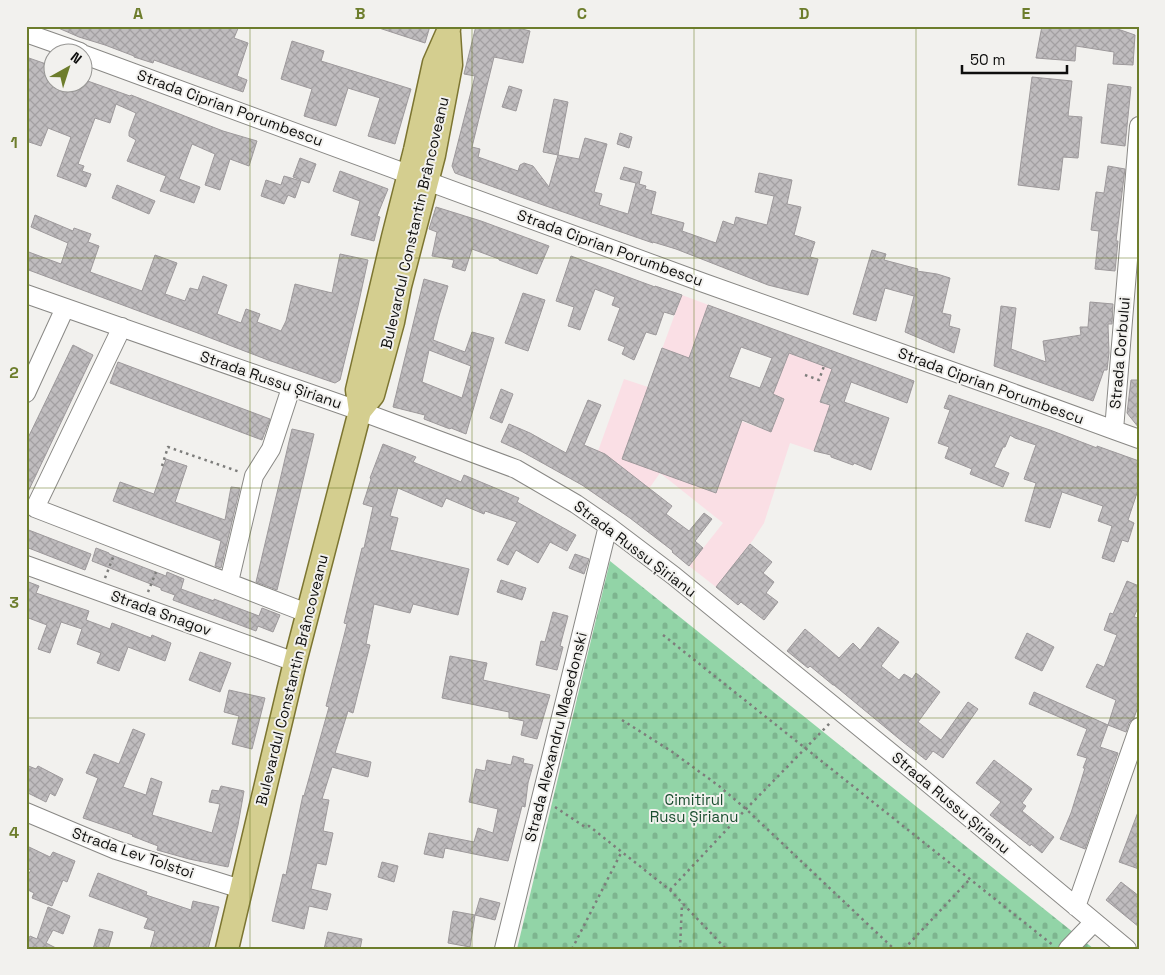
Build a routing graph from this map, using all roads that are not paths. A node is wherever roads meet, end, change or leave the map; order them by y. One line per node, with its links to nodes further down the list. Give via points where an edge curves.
1 (449, 28): 6 (main road, Bulevardul Constantin Brâncoveanu, via 434,63 415,150)
2 (26, 33): 3 (street, Strada Ciprian Porumbescu)
3 (51, 42)
4 (92, 57): 6 (street, Strada Ciprian Porumbescu)
5 (1139, 126): 13 (street, Strada Corbului)
6 (418, 177): 12 (main road, Bulevardul Constantin Brâncoveanu, via 357,390); 13 (street, Strada Ciprian Porumbescu)
7 (26, 294): 8 (street, Strada Russu Șirianu)
8 (65, 308): 9 (street, Strada Russu Șirianu); 11 (street)
9 (122, 327): 10 (street, Strada Russu Șirianu); 17 (street, via 35,508)
10 (291, 388): 12 (street, Strada Russu Șirianu); 17 (street, via 272,449 254,476)
11 (26, 393)
12 (360, 411): 15 (street, Strada Russu Șirianu, via 516,470); 18 (main road, Bulevardul Constantin Brâncoveanu)
13 (1114, 430): 14 (street, Strada Ciprian Porumbescu)
14 (1139, 438)
15 (608, 526): 23 (street, Strada Russu Șirianu, via 674,576); 26 (street, Strada Alexandru Macedonski)
16 (26, 565): 19 (street, Strada Snagov)
17 (229, 582): 18 (street)
18 (308, 613): 19 (main road, Bulevardul Constantin Brâncoveanu)
19 (295, 662): 22 (main road, Bulevardul Constantin Brâncoveanu)
20 (1139, 727): 23 (street)
21 (26, 812): 22 (street, Strada Lev Tolstoi, via 116,850)
22 (241, 889): 25 (main road, Bulevardul Constantin Brâncoveanu)
23 (1076, 907): 24 (street, Strada Russu Șirianu)
24 (1094, 922): 27 (street); 28 (street, Strada Russu Șirianu)
25 (227, 949)
26 (504, 949)
27 (1068, 949)
28 (1127, 949)

